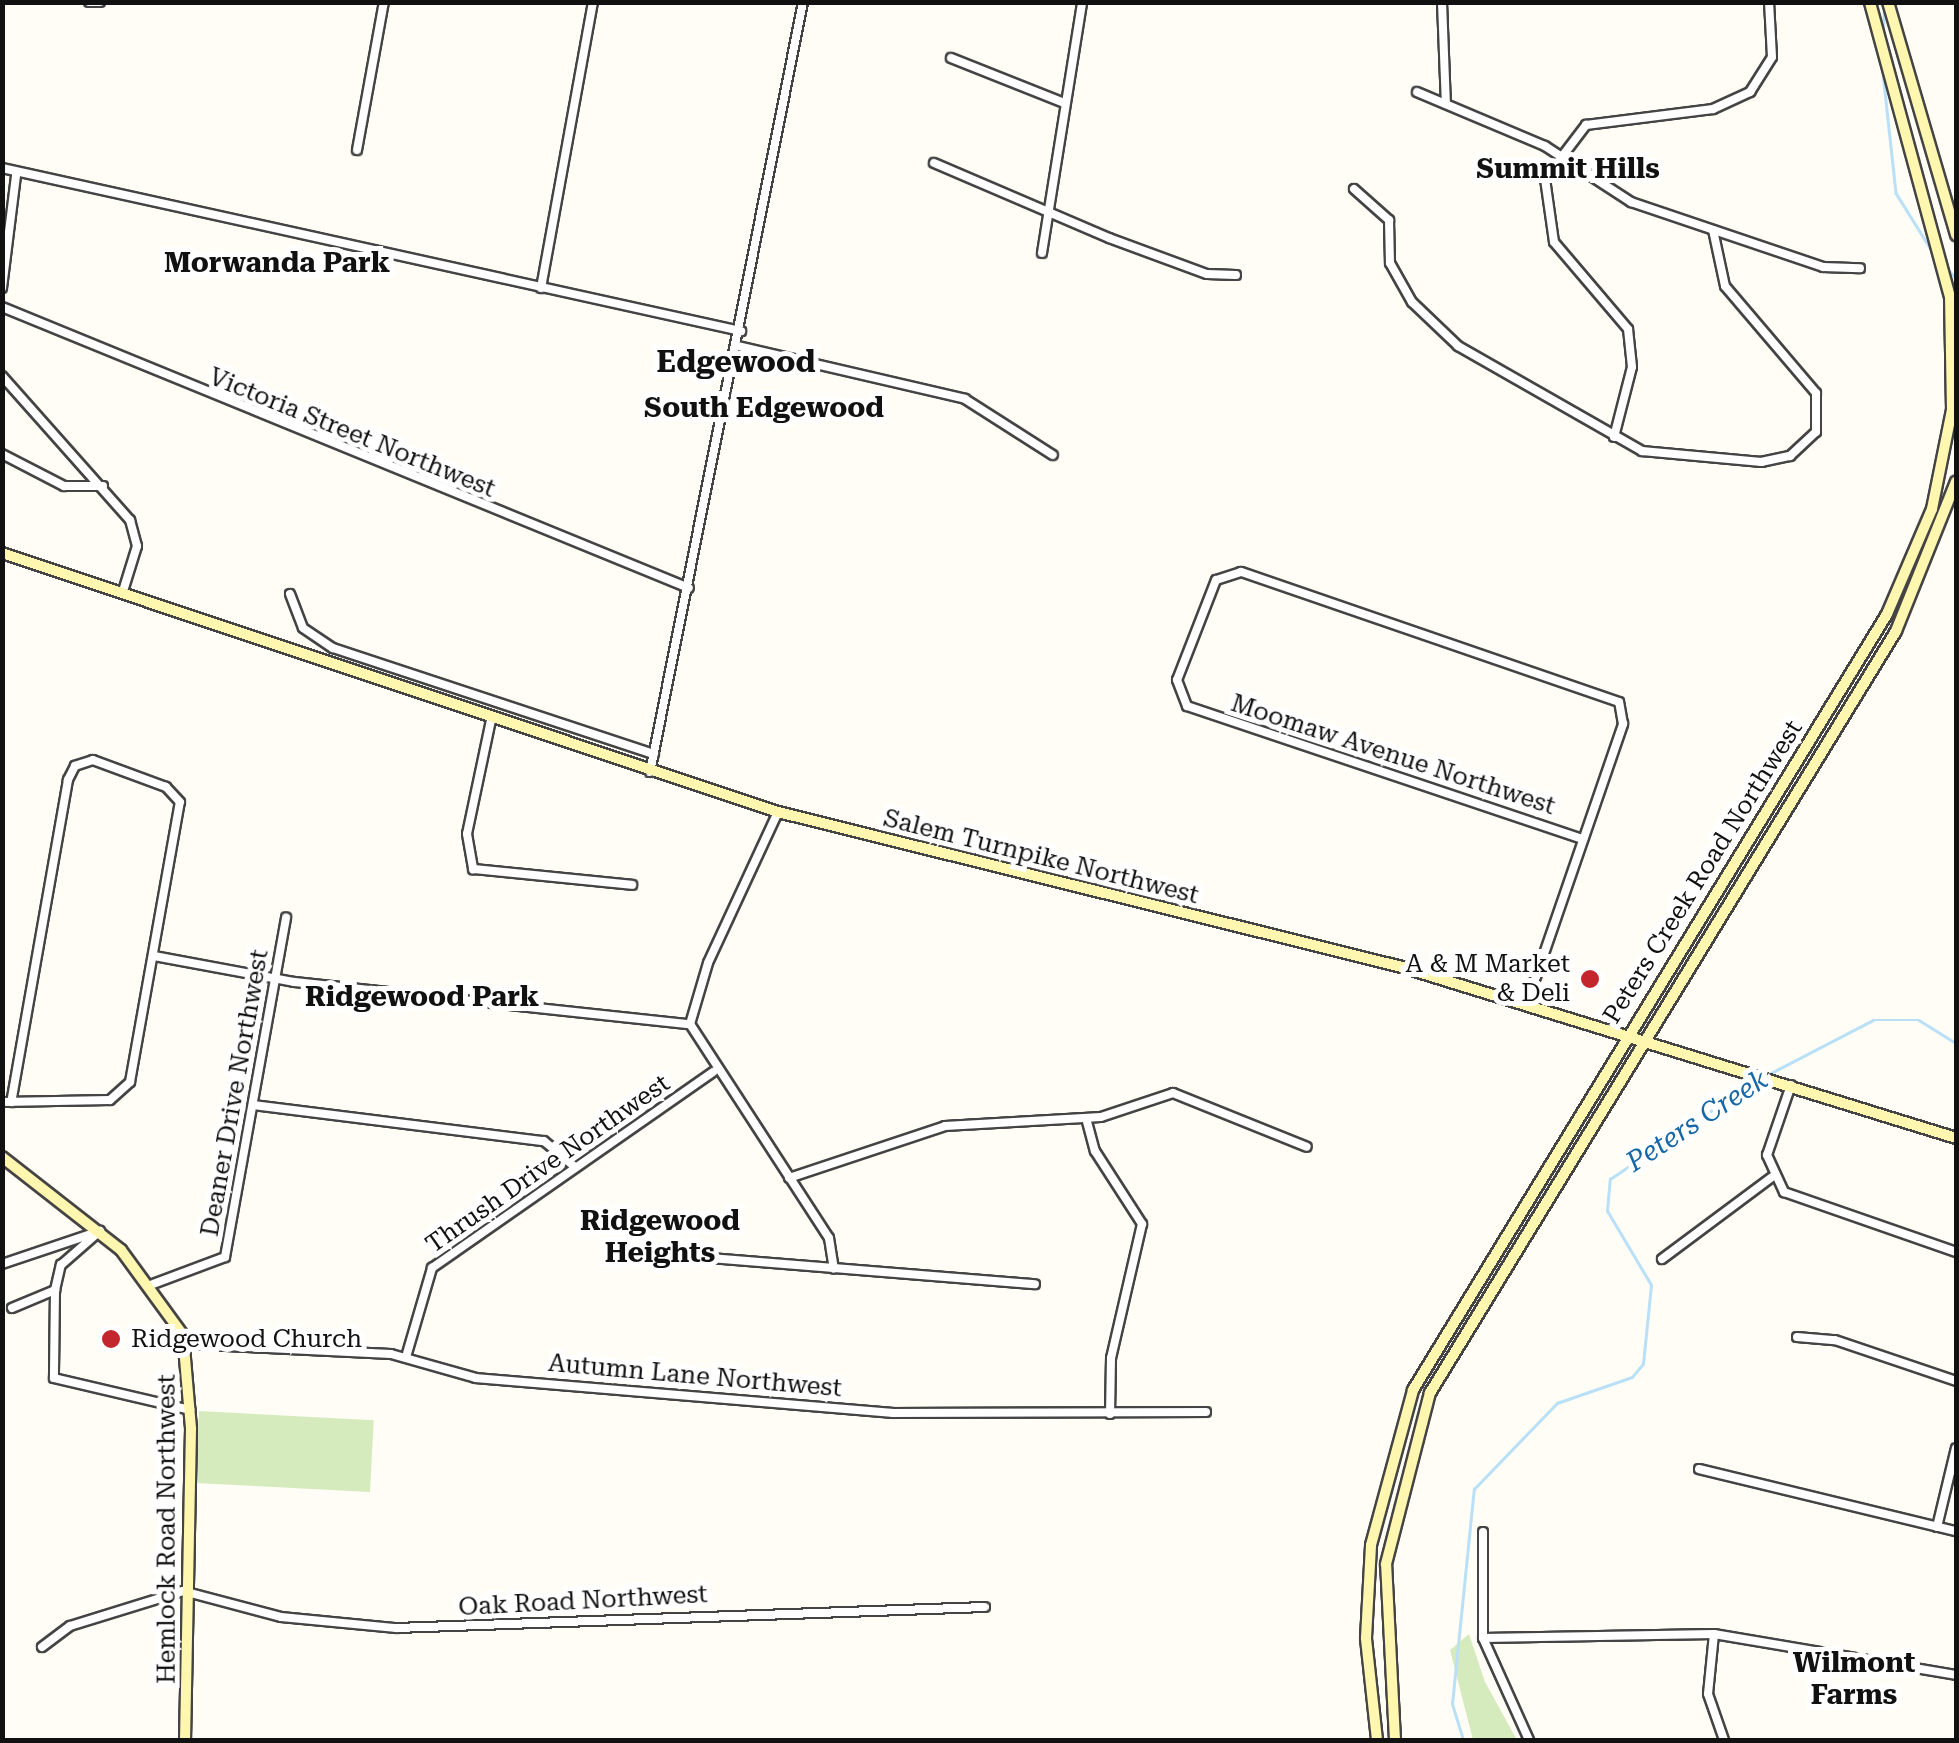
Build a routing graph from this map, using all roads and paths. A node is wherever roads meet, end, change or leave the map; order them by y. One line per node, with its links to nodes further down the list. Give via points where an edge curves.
1 (89, 2): 2 (street)
2 (100, 2)
3 (384, 2): 15 (street)
4 (593, 2): 28 (street)
5 (803, 2): 30 (street)
6 (1082, 2): 13 (street)
7 (1442, 2): 14 (street)
8 (1768, 2): 16 (street, via 1772,57 1750,92 1713,109 1595,122)
9 (1870, 2): 31 (main road, Peters Creek Road Northwest, via 1944,253)
10 (1888, 2): 23 (main road)
11 (951, 58): 13 (street)
12 (1417, 92): 14 (street)
13 (1064, 103): 21 (street)
14 (1446, 104): 16 (street)
15 (357, 150)
16 (1557, 154): 22 (street, via 1631,202); 34 (street, via 1542,193 1547,231 1616,307 1632,344)
17 (934, 163): 21 (street)
18 (2, 168): 19 (street)
19 (16, 176): 27 (street); 28 (street)
20 (1354, 189): 34 (street, via 1389,220 1389,255 1436,330)
21 (1048, 212): 24 (street); 26 (street, via 1207,274)
22 (1713, 230): 25 (street, via 1838,271); 34 (street, via 1725,286 1816,393 1816,432 1799,452 1761,462 1642,450)
23 (1956, 235)
24 (1042, 253)
25 (1860, 268)
26 (1236, 275)
27 (2, 288)
28 (541, 288): 30 (street)
29 (2, 307): 41 (street, Victoria Street Northwest)
30 (742, 331): 32 (street)
31 (1954, 344): 54 (main road, Peters Creek Road Northwest, via 1944,462 1906,576)
32 (738, 346): 36 (street, via 965,398); 41 (street)
33 (2, 376): 38 (street)
34 (1614, 437)
35 (2, 454): 38 (street, via 64,486)
36 (1053, 455)
37 (1956, 482): 55 (main road, Peters Creek Road Northwest, via 1907,611)
38 (103, 486): 40 (street, via 136,536)
39 (2, 553): 40 (main road, Salem Turnpike Northwest)
40 (124, 588): 43 (main road, Salem Turnpike Northwest)
41 (689, 588): 44 (street)
42 (290, 594): 44 (street, via 303,628 333,648)
43 (491, 720): 45 (main road, Salem Turnpike Northwest); 48 (street, via 467,834 473,869)
44 (654, 754): 45 (street)
45 (650, 772): 46 (main road, Salem Turnpike Northwest)
46 (778, 812): 52 (main road, Salem Turnpike Northwest); 53 (street, via 708,963)
47 (1583, 839): 47 (street, Moomaw Avenue Northwest, via 1621,706 1238,571 1216,580 1176,686 1191,708); 52 (street)
48 (632, 885)
49 (286, 918): 51 (street, Deaner Drive Northwest)
50 (154, 956): 51 (street); 58 (street, via 122,1094); 58 (street, via 180,802 87,760 71,771)
51 (276, 978): 53 (street); 59 (street, Deaner Drive Northwest)
52 (1526, 1004): 54 (main road, Salem Turnpike Northwest)
53 (690, 1024): 56 (street)
54 (1626, 1035): 55 (main road, Salem Turnpike Northwest); 96 (main road, Peters Creek Road Northwest, via 1447,1323 1404,1414 1368,1585)
55 (1642, 1040): 57 (main road, Salem Turnpike Northwest); 97 (main road, Peters Creek Road Northwest, via 1458,1337 1417,1427 1386,1564)
56 (713, 1072): 64 (street, Thrush Drive Northwest); 66 (street)
57 (1789, 1082): 61 (main road, Salem Turnpike Northwest); 65 (street, via 1768,1144)
58 (6, 1102)
59 (253, 1105): 64 (street, via 544,1141); 73 (street, Deaner Drive Northwest, via 226,1257)
60 (1086, 1118): 62 (street, via 1180,1093); 66 (street, via 954,1124); 83 (street, via 1095,1151 1142,1224 1110,1358)
61 (1956, 1138)
62 (1307, 1147)
63 (2, 1157): 67 (main road, Hemlock Road Northwest)
64 (575, 1168): 79 (street, Thrush Drive Northwest, via 432,1268)
65 (1772, 1177): 68 (street, via 1798,1202); 69 (street)
66 (788, 1178): 72 (street, via 834,1248)
67 (100, 1232): 71 (street); 73 (main road, Hemlock Road Northwest); 75 (street, via 61,1264)
68 (1956, 1252)
69 (1662, 1259)
70 (654, 1262): 72 (street)
71 (2, 1264)
72 (834, 1269): 74 (street)
73 (152, 1284): 78 (main road, Hemlock Road Northwest)
74 (1035, 1284)
75 (55, 1290): 76 (street); 81 (street, via 54,1378)
76 (12, 1308)
77 (1797, 1338): 80 (street, via 1835,1340)
78 (185, 1344): 79 (street, Autumn Lane Northwest); 81 (main road, Hemlock Road Northwest)
79 (406, 1357): 83 (street, Autumn Lane Northwest, via 476,1378 697,1397 941,1416)
80 (1956, 1381)
81 (190, 1410): 89 (main road, Hemlock Road Northwest)
82 (1206, 1412): 83 (street, Autumn Lane Northwest)
83 (1110, 1414)
84 (1956, 1448): 86 (street)
85 (1699, 1469): 86 (street)
86 (1937, 1527): 87 (street)
87 (1956, 1531)
88 (1483, 1532): 92 (street)
89 (187, 1592): 90 (street, Oak Road Northwest, via 281,1617 396,1628); 93 (street, via 70,1626); 95 (main road, Hemlock Road Northwest)
90 (985, 1607)
91 (1714, 1634): 92 (street); 94 (street); 99 (street, via 1708,1694)
92 (1484, 1638): 98 (street)
93 (42, 1647)
94 (1956, 1676)
95 (185, 1740)
96 (1378, 1740)
97 (1394, 1740)
98 (1529, 1740)
99 (1724, 1740)

